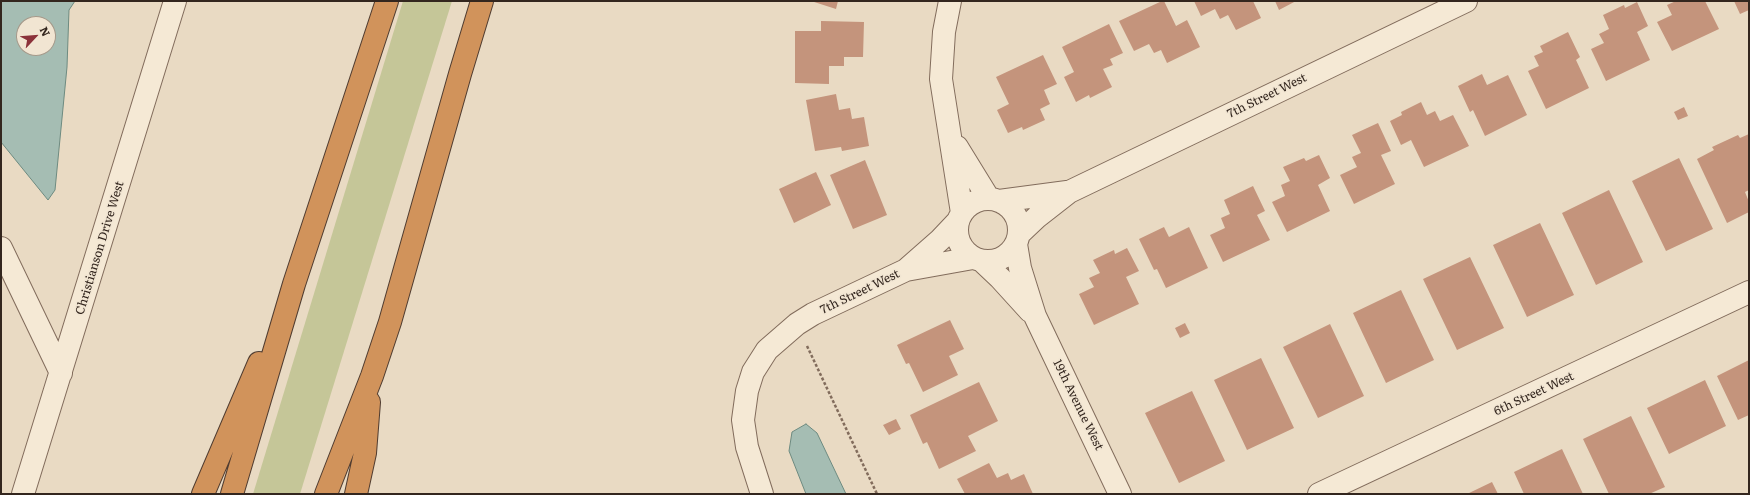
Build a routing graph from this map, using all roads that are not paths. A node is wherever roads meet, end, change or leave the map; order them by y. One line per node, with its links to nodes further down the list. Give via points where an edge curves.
1 (175, 1): 17 (street, Christianson Drive West)
2 (387, 1): 14 (highway)
3 (482, 1): 18 (highway, via 390,322)
4 (950, 1): 6 (street, via 944,32 941,79)
5 (1466, 1): 7 (street, 7th Street West)
6 (950, 135): 8 (street); 9 (street)
7 (1069, 192): 8 (street, 7th Street West); 10 (street, 7th Street West)
8 (994, 200): 9 (street, via 978,200 969,205); 10 (street, via 1008,206 1015,214)
9 (959, 217): 12 (street, via 956,233 959,243 965,252); 13 (street, 7th Street West, via 940,240)
10 (1017, 239): 12 (street, via 1003,257 992,261); 16 (street, 19th Avenue West, via 1020,268)
11 (1, 248): 17 (street)
12 (977, 259): 13 (street, 7th Street West); 16 (street, 19th Avenue West, via 1000,278)
13 (906, 270): 24 (street, 7th Street West, via 805,319 767,350 753,372 743,420 747,447)
14 (294, 284): 20 (highway); 21 (highway)
15 (1749, 292): 26 (street, 6th Street West)
16 (1035, 316): 25 (street, 19th Avenue West)
17 (61, 373): 19 (street, Christianson Drive West)
18 (372, 376): 22 (highway); 23 (highway, via 365,453)
19 (24, 494)
20 (203, 494)
21 (232, 494)
22 (326, 494)
23 (356, 494)
24 (762, 494)
25 (1120, 494)
26 (1319, 494)

